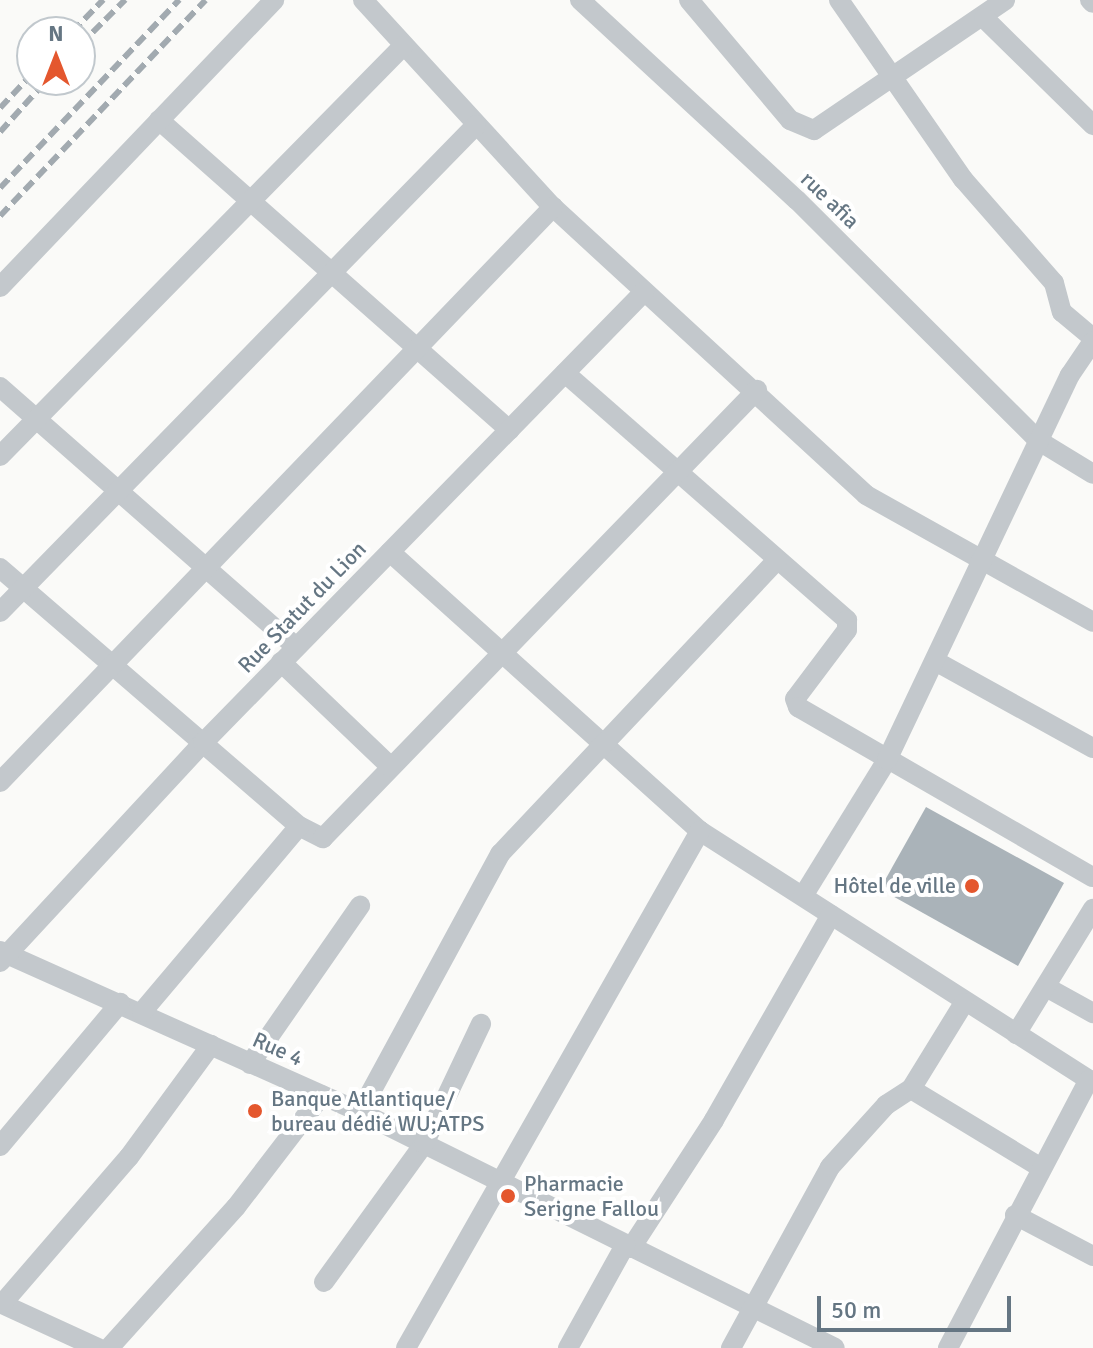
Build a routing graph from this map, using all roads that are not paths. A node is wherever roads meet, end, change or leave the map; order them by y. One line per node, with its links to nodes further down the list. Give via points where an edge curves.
1 (274, 0): 10 (street)
2 (363, 0): 8 (street)
3 (580, 0): 25 (street, rue afia, via 797,200)
4 (689, 0): 9 (street, via 803,127 814,130)
5 (839, 0): 9 (street)
6 (1005, 0): 7 (street)
7 (984, 18): 9 (street); 12 (street)
8 (403, 46): 11 (street); 13 (street)
9 (891, 77): 18 (street, via 963,179 1054,283 1062,312)
10 (159, 120): 13 (street); 16 (street)
11 (476, 125): 14 (street); 15 (street)
12 (1093, 125)
13 (247, 198): 15 (street); 23 (street)
14 (553, 207): 17 (street); 19 (street)
15 (332, 273): 19 (street); 29 (street)
16 (0, 287)
17 (644, 292): 20 (street, Rue Statut du Lion); 22 (street)
18 (1093, 339): 25 (street)
19 (415, 347): 24 (street); 34 (street)
20 (565, 373): 24 (street, Rue Statut du Lion); 27 (street)
21 (0, 387): 23 (street)
22 (757, 390): 27 (street); 32 (street, via 866,495)
23 (34, 418): 26 (street); 29 (street)
24 (509, 430): 30 (street, Rue Statut du Lion)
25 (1039, 441): 28 (street, rue afia); 32 (street)
26 (0, 456)
27 (679, 473): 31 (street); 38 (street)
28 (1093, 474)
29 (121, 490): 34 (street); 35 (street)
30 (390, 552): 38 (street); 39 (street, Rue Statut du Lion)
31 (777, 560): 43 (street); 45 (street, via 848,626 794,704)
32 (984, 560): 37 (street); 40 (street)
33 (0, 568): 35 (street)
34 (204, 568): 39 (street); 41 (street)
35 (23, 588): 36 (street); 41 (street)
36 (0, 612)
37 (1093, 622)
38 (502, 652): 43 (street); 46 (street)
39 (288, 655): 42 (street, Rue Statut du Lion); 46 (street)
40 (937, 662): 44 (street); 45 (street)
41 (111, 668): 42 (street); 47 (street)
42 (203, 743): 48 (street); 55 (street, Rue Statut du Lion)
43 (600, 743): 49 (street); 68 (street, via 482,879)
44 (1093, 748)
45 (887, 760): 50 (street); 51 (street)
46 (391, 767): 48 (street, via 323,838)
47 (0, 782)
48 (299, 826): 59 (street)
49 (700, 831): 51 (street); 72 (street)
50 (1093, 877)
51 (803, 896): 54 (street)
52 (360, 906): 64 (street)
53 (1093, 909): 56 (street)
54 (831, 915): 58 (street); 74 (street, via 714,1120)
55 (2, 956): 57 (street, Rue 4)
56 (1046, 987): 60 (street); 62 (street)
57 (120, 1003): 59 (street, Rue 4); 70 (street)
58 (964, 1003): 62 (street); 66 (street)
59 (142, 1012): 63 (street, Rue 4)
60 (1093, 1013)
61 (481, 1024): 69 (street)
62 (1016, 1034): 65 (street)
63 (211, 1045): 64 (street, Rue 4); 77 (street, via 129,1157)
64 (250, 1064): 67 (street, Rue 4)
65 (1091, 1081): 71 (street)
66 (911, 1089): 71 (street); 78 (street, via 886,1105 830,1167)
67 (322, 1095): 68 (street, Rue 4); 80 (street, via 236,1207)
68 (360, 1112): 69 (street, Rue 4)
69 (424, 1144): 72 (street, Rue 4); 76 (street)
70 (0, 1146)
71 (1040, 1167): 73 (street)
72 (504, 1184): 74 (street, Rue 4); 81 (street)
73 (1015, 1215): 75 (street); 85 (street)
74 (628, 1246): 78 (street, Rue 4); 82 (street)
75 (1093, 1256)
76 (324, 1282)
77 (1, 1304): 79 (street)
78 (753, 1309): 83 (street); 84 (street, Rue 4)
79 (98, 1348)
80 (109, 1348)
81 (406, 1348)
82 (568, 1348)
83 (731, 1348)
84 (835, 1348)
85 (948, 1348)

